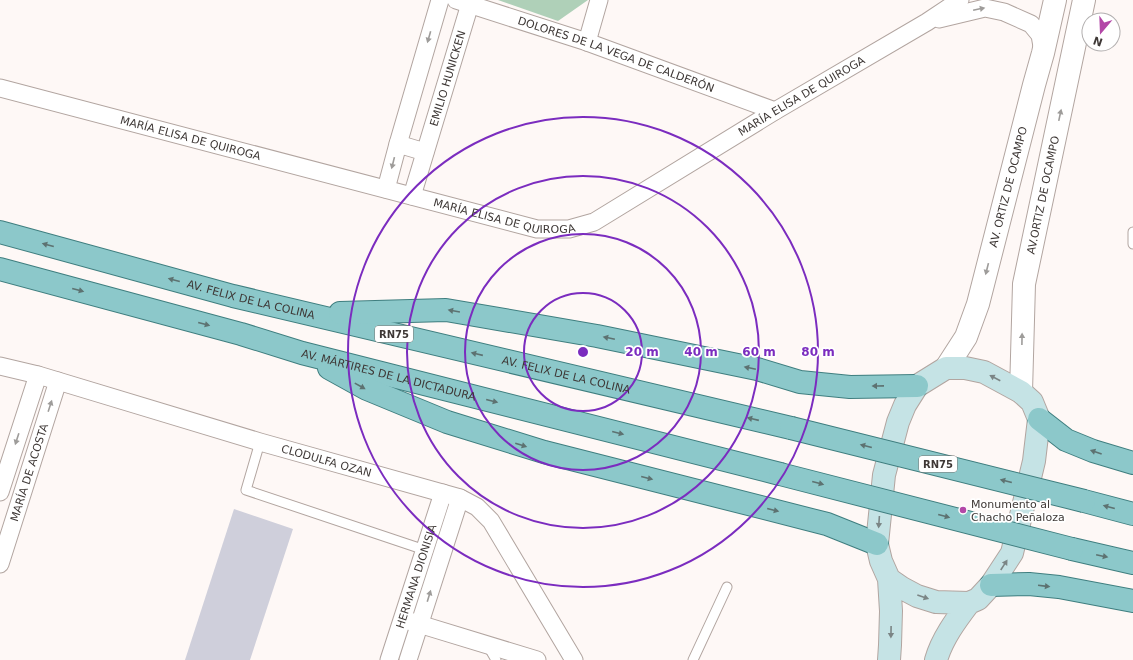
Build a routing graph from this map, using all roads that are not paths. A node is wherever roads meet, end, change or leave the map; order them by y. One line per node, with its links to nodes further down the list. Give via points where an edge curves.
1 (440, 0): 13 (street, one-way to 13)
2 (599, 0): 9 (street)
3 (960, 0): 8 (street, MARÍA ELISA DE QUIROGA)
4 (1055, 0): 10 (street, AV. ORTIZ DE OCAMPO)
5 (1084, 0): 28 (street, AV.ORTIZ DE OCAMPO, one-way to 5, via 1024,284)
6 (463, 2): 9 (street, DOLORES DE LA VEGA DE CALDERÓN); 14 (street, EMILIO HUNICKEN)
7 (1006, 6): 8 (street, one-way to 7, via 985,8); 10 (street, via 1031,24 1040,35)
8 (927, 22): 12 (street, MARÍA ELISA DE QUIROGA)
9 (587, 42): 12 (street, DOLORES DE LA VEGA DE CALDERÓN)
10 (1043, 53): 24 (street, AV. ORTIZ DE OCAMPO, one-way to 24, via 978,304 966,337)
11 (0, 88): 15 (street, MARÍA ELISA DE QUIROGA)
12 (775, 111): 16 (street, MARÍA ELISA DE QUIROGA, via 594,222 569,230 537,229)
13 (398, 144): 14 (street); 15 (street, one-way to 15)
14 (426, 152): 16 (street, EMILIO HUNICKEN)
15 (386, 189): 16 (street, MARÍA ELISA DE QUIROGA)
16 (412, 196)
17 (0, 232): 21 (main road, AV. FELIX DE LA COLINA / RN75, one-way to 17, via 233,296)
18 (1133, 232): 19 (lane)
19 (1133, 244)
20 (0, 269): 22 (main road, AV. MÁRTIRES DE LA DICTADURA, one-way to 22)
21 (310, 314): 27 (main road, one-way to 21, via 850,387 800,382 757,369 597,336 446,310); 35 (main road, AV. FELIX DE LA COLINA / RN75, one-way to 21, bridge, via 791,428)
22 (302, 353): 36 (main road, one-way to 36, via 366,389 447,422 544,452 827,524); 39 (main road, AV. MÁRTIRES DE LA DICTADURA, one-way to 39, bridge)
23 (0, 366): 25 (street, CLODULFA OZAN)
24 (946, 368): 27 (main road); 28 (main road, one-way to 24, via 984,372)
25 (38, 375): 26 (street, CLODULFA OZAN); 32 (street, MARÍA DE ACOSTA, one-way to 32)
26 (58, 382): 30 (street, CLODULFA OZAN); 40 (street, MARÍA DE ACOSTA, one-way to 26)
27 (917, 386): 36 (main road, one-way to 36, via 898,422 884,474)
28 (1020, 392): 29 (main road, via 1032,402)
29 (1039, 418): 31 (main road, one-way to 29, via 1066,440); 42 (main road, one-way to 29, via 1012,553 1034,461)
30 (260, 442): 33 (street, CLODULFA OZAN); 37 (lane, via 246,490)
31 (1133, 463)
32 (0, 492)
33 (443, 493): 34 (street, CLODULFA OZAN); 37 (street, HERMANA DIONISIA)
34 (460, 498): 38 (street, HERMANA DIONISIA); 53 (street, CLODULFA OZAN, via 477,507 491,522)
35 (1133, 514)
36 (877, 544): 41 (main road)
37 (425, 550): 38 (lane); 46 (street, HERMANA DIONISIA)
38 (441, 556): 47 (street, HERMANA DIONISIA, one-way to 38)
39 (1133, 563)
40 (0, 564)
41 (889, 579): 45 (main road, one-way to 45, via 917,596 936,602); 55 (main road, one-way to 55)
42 (991, 585): 44 (main road, one-way to 44, via 1029,584); 45 (main road, via 978,599)
43 (727, 587): 54 (lane)
44 (1133, 601)
45 (969, 603): 56 (main road, via 950,630)
46 (403, 619): 47 (street); 49 (street, HERMANA DIONISIA)
47 (420, 625): 48 (street); 50 (street, HERMANA DIONISIA)
48 (488, 645): 51 (lane); 52 (street)
49 (389, 660)
50 (408, 660)
51 (496, 660)
52 (537, 660)
53 (574, 660)
54 (693, 660)
55 (889, 660)
56 (936, 660)

